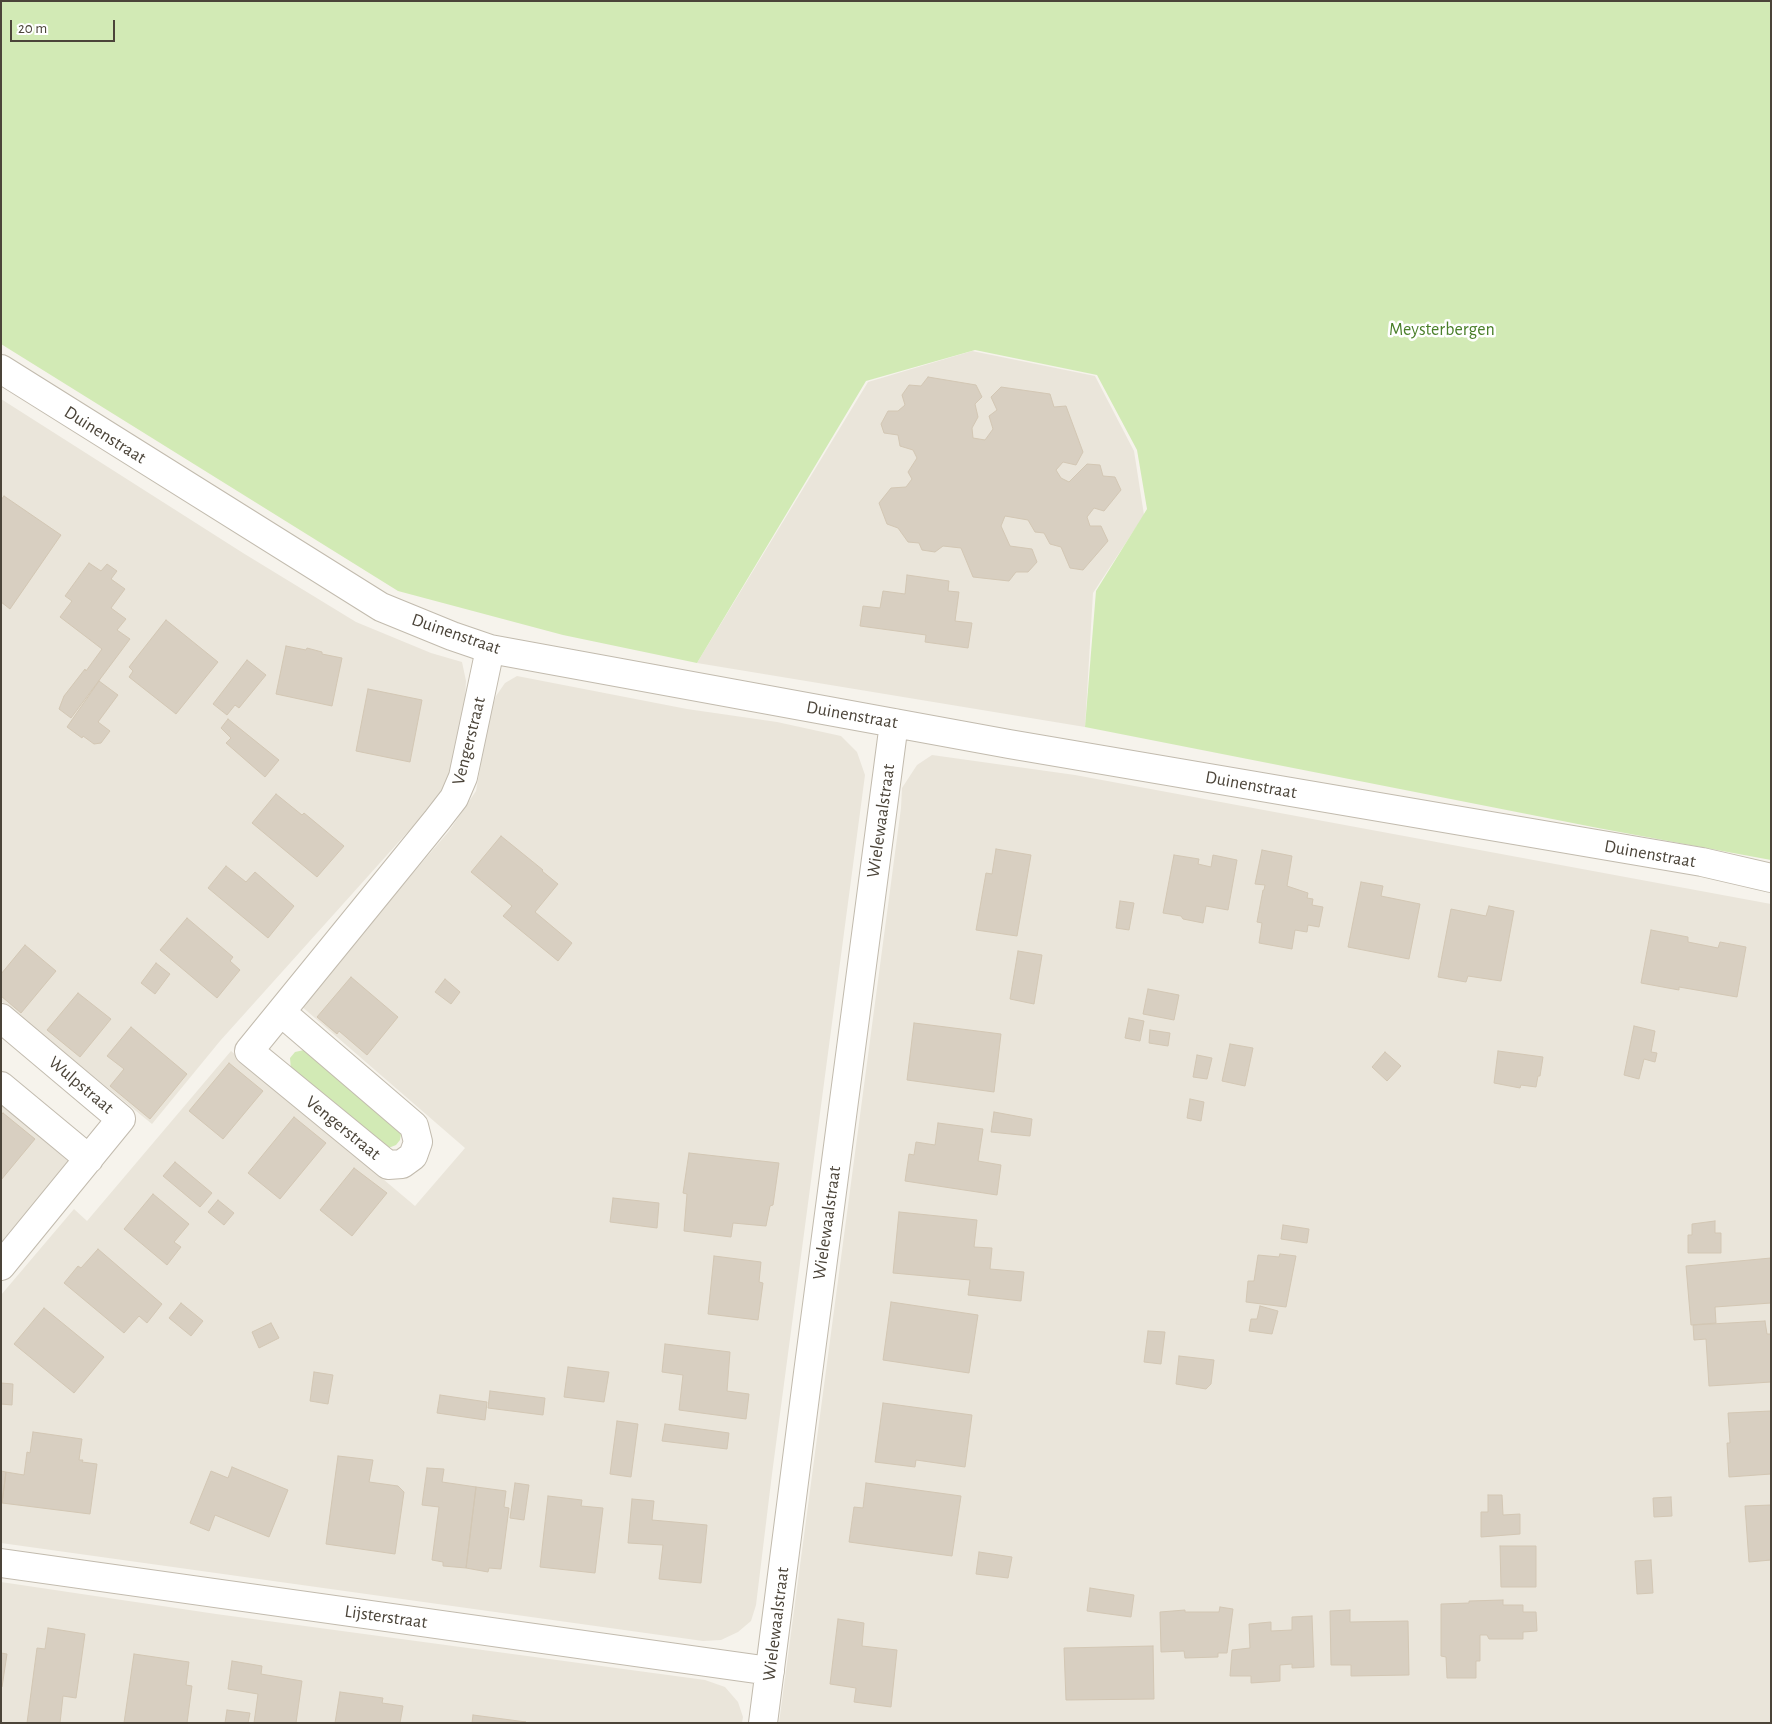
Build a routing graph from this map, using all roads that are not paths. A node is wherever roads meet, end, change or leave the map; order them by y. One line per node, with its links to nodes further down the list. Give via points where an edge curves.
1 (1, 370): 2 (street, Duinenstraat, via 381,607)
2 (490, 649): 3 (street, Duinenstraat); 5 (street, Vengerstraat, via 463,777 454,798)
3 (894, 723): 4 (street, Duinenstraat, via 1702,862); 11 (street, Wielewaalstraat)
4 (1771, 878)
5 (280, 1012): 5 (street, Vengerstraat, via 249,1051 388,1165 402,1164 413,1156 418,1142 414,1126)
6 (1, 1018): 8 (street, Wulpstraat, via 121,1119)
7 (1, 1086): 8 (street)
8 (89, 1159): 9 (street, Wulpstraat)
9 (1, 1266)
10 (1, 1563): 11 (street, Lijsterstraat)
11 (770, 1671): 12 (street, Wielewaalstraat)
12 (763, 1723)

